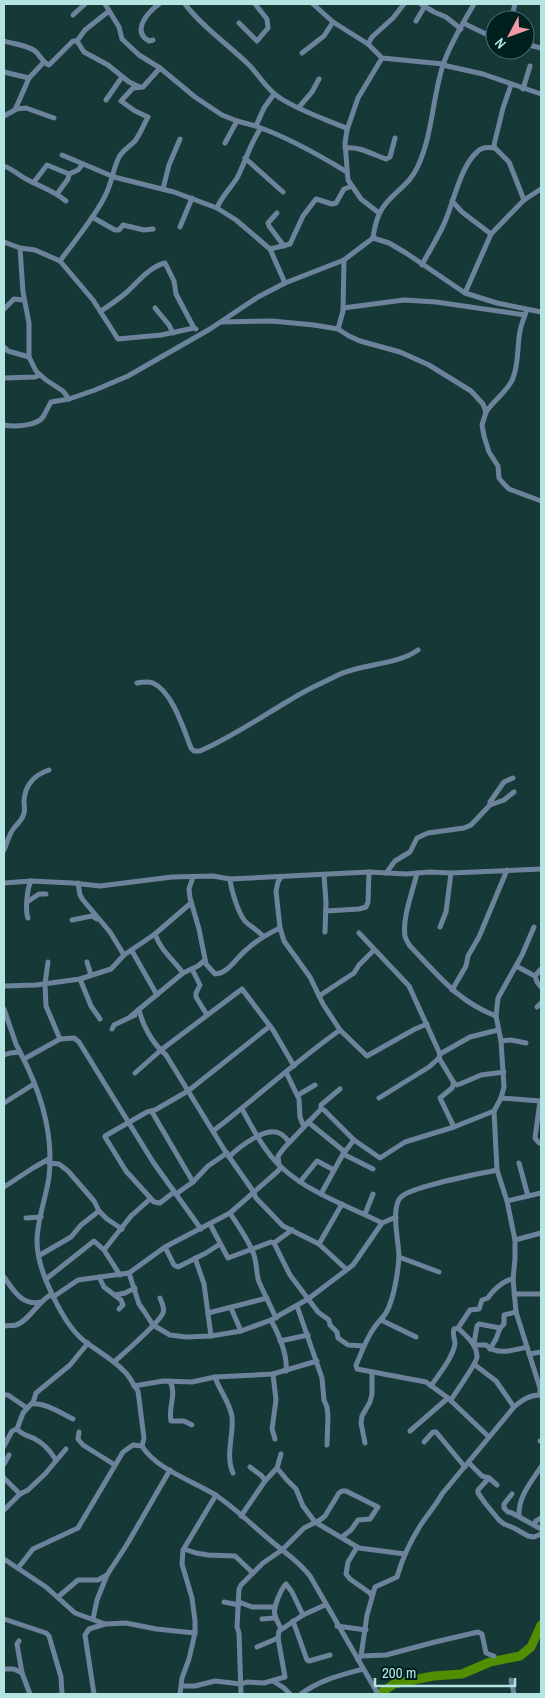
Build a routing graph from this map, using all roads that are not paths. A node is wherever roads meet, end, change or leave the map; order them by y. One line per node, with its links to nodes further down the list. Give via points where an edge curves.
1 (85, 4): 11 (street)
2 (104, 4): 10 (street)
3 (159, 4): 18 (street, via 149,11 141,28 146,40)
4 (185, 4): 35 (street, via 250,66)
5 (255, 4): 14 (street, via 268,28 260,39 253,38)
6 (313, 4): 13 (street)
7 (404, 4): 21 (street)
8 (474, 4): 15 (street)
9 (423, 5): 12 (street); 16 (street, via 446,16)
10 (108, 11): 20 (street, via 85,30); 27 (street, via 119,27 122,39)
11 (73, 15)
12 (416, 21)
13 (333, 22): 21 (street); 22 (street, via 324,36)
14 (239, 23)
15 (464, 23): 16 (street); 17 (street)
16 (460, 29): 25 (street)
17 (485, 34)
18 (153, 40)
19 (4, 41): 24 (street, via 32,49)
20 (77, 42): 24 (street, via 74,40 49,65); 29 (street, via 84,52)
21 (368, 44): 23 (street)
22 (302, 53)
23 (382, 58): 25 (street); 44 (street, via 358,98)
24 (44, 62): 30 (street)
25 (443, 64): 32 (street); 69 (street, via 428,142 418,167)
26 (530, 66): 34 (street)
27 (160, 68): 33 (street); 42 (street, via 195,97)
28 (4, 72): 30 (street)
29 (122, 77): 33 (street); 37 (street)
30 (29, 78): 39 (street)
31 (319, 79): 38 (street)
32 (511, 85): 34 (street); 49 (street)
33 (143, 87): 56 (street, via 133,88 121,101 148,117 136,140 119,157)
34 (523, 89): 36 (street)
35 (274, 94): 38 (street); 43 (street, via 264,108)
36 (541, 94)
37 (106, 100)
38 (298, 107): 44 (street)
39 (15, 110): 40 (street); 41 (street, via 26,108)
40 (4, 116)
41 (54, 118)
42 (237, 121): 43 (street); 47 (street)
43 (258, 127): 51 (street); 54 (street, via 298,144)
44 (347, 130): 48 (street)
45 (180, 138): 59 (street)
46 (394, 138): 48 (street, via 390,157 386,159)
47 (225, 143)
48 (346, 148): 54 (street)
49 (495, 148): 64 (street, via 509,162); 66 (street, via 478,150)
50 (62, 155): 52 (street)
51 (245, 158): 61 (street); 67 (street, via 230,190)
52 (82, 165): 55 (street); 56 (street)
53 (4, 166): 57 (street)
54 (347, 172): 58 (street)
55 (69, 174): 57 (street, via 47,165); 62 (street)
56 (114, 177): 59 (street); 70 (street)
57 (34, 182): 62 (street)
58 (352, 186): 69 (street, via 361,199); 76 (street, via 344,189 336,203 316,199 303,216 293,240)
59 (163, 189): 63 (street)
60 (541, 189): 64 (street)
61 (282, 192)
62 (57, 194): 65 (street)
63 (192, 198): 67 (street); 71 (street)
64 (524, 200): 73 (street)
65 (66, 201)
66 (452, 201): 73 (street); 81 (street)
67 (217, 208): 78 (street)
68 (277, 213): 76 (street, via 268,223)
69 (380, 213): 74 (street)
70 (92, 217): 72 (street, via 115,230 123,225); 80 (street)
71 (180, 227)
72 (153, 229)
73 (491, 234): 83 (street)
74 (373, 238): 79 (street); 81 (street, via 389,243)
75 (4, 242): 77 (street)
76 (284, 246): 78 (street)
77 (20, 248): 80 (street, via 35,250); 84 (street)
78 (270, 249): 82 (street)
79 (344, 260): 82 (street); 86 (street)
80 (60, 261): 88 (street)
81 (422, 264): 83 (street)
82 (285, 283): 91 (street, via 258,296)
83 (465, 293): 89 (street)
84 (24, 300): 87 (street, via 14,299); 97 (street, via 29,323)
85 (155, 308): 95 (street)
86 (343, 308): 89 (street, via 404,300); 93 (street)
87 (4, 309)
88 (101, 311): 92 (street, via 151,270 165,263 176,294); 95 (street, via 118,339)
89 (526, 312): 90 (street); 101 (street, via 513,378)
90 (541, 312)
91 (221, 322): 93 (street, via 272,321); 94 (street)
92 (194, 328): 94 (street); 95 (street)
93 (338, 329): 101 (street, via 360,341 400,352 429,365 471,390 484,404)
94 (202, 332): 100 (street, via 128,376)
95 (173, 333)
96 (4, 347): 97 (street)
97 (30, 357): 98 (street)
98 (40, 375): 99 (street); 100 (street)
99 (4, 378)
100 (69, 399): 102 (street, via 51,402 39,421)
101 (486, 412): 103 (street, via 482,425 484,436 498,466 499,478 509,489)
102 (4, 425)
103 (541, 501)
104 (418, 650): 105 (street, via 406,657 355,668 339,675 200,751 191,748 165,694 153,683)
105 (137, 683)
106 (49, 770): 110 (street, via 27,785 23,816 12,830)
107 (514, 778): 109 (street, via 504,782)
108 (514, 792): 109 (street)
109 (490, 805): 114 (street, via 464,828 428,833 418,838 410,852 395,861)
110 (4, 850)
111 (541, 869): 112 (street)
112 (507, 870): 116 (street); 154 (street, via 466,966)
113 (369, 872): 114 (street); 117 (street); 127 (street, via 366,907)
114 (386, 873): 115 (street)
115 (417, 873): 116 (street); 154 (street, via 405,935 410,946)
116 (450, 873): 131 (street, via 446,912)
117 (324, 875): 119 (street); 127 (street)
118 (193, 877): 120 (street); 123 (street, via 100,886); 126 (street, via 189,889)
119 (281, 877): 120 (street); 133 (street, via 276,891)
120 (230, 879): 137 (street, via 232,892 245,920)
121 (31, 882): 122 (street); 123 (street); 125 (street)
122 (4, 883)
123 (78, 883): 130 (street, via 80,895)
124 (46, 894): 125 (street)
125 (27, 902): 128 (street)
126 (191, 903): 135 (street); 141 (street)
127 (326, 911): 134 (street)
128 (28, 918)
129 (72, 920): 130 (street, via 92,916)
130 (99, 920): 140 (street)
131 (440, 927)
132 (534, 927): 144 (street)
133 (280, 928): 137 (street); 156 (street, via 284,941 310,977)
134 (325, 932)
135 (155, 934): 139 (street); 147 (street, via 165,953)
136 (359, 934): 138 (street)
137 (263, 936): 141 (street, via 218,974 212,972)
138 (374, 950): 156 (street, via 354,973); 162 (street, via 409,986)
139 (132, 951): 140 (street); 155 (street)
140 (124, 955): 148 (street, via 111,969)
141 (205, 960): 145 (street)
142 (48, 962): 151 (street)
143 (87, 962): 148 (street)
144 (516, 966): 149 (street); 160 (street, via 498,998)
145 (192, 969): 147 (street); 159 (street, via 200,985 196,998)
146 (541, 969): 149 (street)
147 (183, 973): 155 (street)
148 (91, 975): 150 (street)
149 (535, 976): 153 (street)
150 (80, 979): 151 (street); 161 (street)
151 (45, 984): 152 (street); 167 (street, via 46,1006)
152 (4, 986)
153 (541, 987)
154 (452, 990): 160 (street, via 479,1010)
155 (157, 995): 158 (street)
156 (319, 996): 165 (street)
157 (4, 1009): 170 (street)
158 (140, 1012): 164 (street); 171 (street)
159 (207, 1015): 163 (street, via 242,989); 171 (street)
160 (496, 1016): 166 (street)
161 (100, 1019)
162 (427, 1024): 165 (street, via 367,1056); 175 (street)
163 (270, 1026): 177 (street); 185 (street)
164 (112, 1029)
165 (340, 1030): 177 (street)
166 (498, 1030): 168 (street); 175 (street, via 470,1037)
167 (60, 1040): 176 (street); 196 (street, via 74,1038 79,1042)
168 (501, 1041): 169 (street); 179 (street)
169 (526, 1043)
170 (16, 1044): 172 (street); 173 (street)
171 (161, 1050): 180 (street); 185 (street)
172 (20, 1052): 173 (street); 176 (street)
173 (10, 1053): 174 (street)
174 (4, 1055)
175 (440, 1056): 181 (street); 187 (street, via 429,1067)
176 (24, 1059): 182 (street)
177 (294, 1066): 178 (street)
178 (286, 1072): 186 (street); 191 (street)
179 (504, 1072): 181 (street, via 481,1075 457,1085); 188 (street)
180 (135, 1073)
181 (454, 1083): 198 (street, via 440,1098)
182 (34, 1084): 190 (street); 206 (street, via 48,1126)
183 (315, 1085): 186 (street)
184 (340, 1089): 192 (street, via 321,1104)
185 (188, 1091): 194 (street); 199 (street)
186 (298, 1095): 197 (street)
187 (379, 1098)
188 (501, 1098): 189 (street); 193 (street)
189 (541, 1101): 203 (street, via 535,1138)
190 (4, 1103)
191 (242, 1109): 199 (street); 200 (street)
192 (321, 1109): 195 (street); 201 (street)
193 (494, 1111): 198 (street); 211 (street)
194 (152, 1112): 196 (street); 212 (street)
195 (308, 1122): 197 (street); 204 (street)
196 (127, 1123): 216 (street); 221 (street, via 105,1138 126,1171)
197 (304, 1127): 202 (street)
198 (454, 1127): 201 (street, via 405,1142 380,1158)
199 (213, 1131): 205 (street)
200 (257, 1137): 202 (street, via 271,1131 280,1133); 205 (street); 208 (street)
201 (354, 1140): 204 (street)
202 (289, 1142): 208 (street, via 278,1156)
203 (541, 1144)
204 (344, 1153): 209 (street); 210 (street)
205 (228, 1155): 212 (street, via 208,1166); 215 (street)
206 (49, 1161): 214 (street); 224 (street, via 68,1171 94,1200); 227 (street)
207 (519, 1163): 220 (street)
208 (280, 1167): 213 (street); 215 (street)
209 (373, 1169)
210 (334, 1170): 213 (street, via 317,1160); 218 (street)
211 (497, 1170): 222 (street); 228 (street, via 408,1192 398,1201)
212 (193, 1182): 216 (street)
213 (300, 1182): 218 (street)
214 (4, 1187)
215 (253, 1191): 225 (street); 234 (street, via 268,1212)
216 (175, 1193): 221 (street, via 158,1204); 233 (street)
217 (541, 1193): 220 (street)
218 (321, 1194): 223 (street)
219 (373, 1194): 226 (street)
220 (528, 1196): 222 (street)
221 (150, 1198): 232 (street)
222 (507, 1201): 236 (street)
223 (342, 1204): 226 (street); 239 (street)
224 (99, 1211): 232 (street); 243 (street, via 71,1237)
225 (230, 1213): 231 (street); 241 (street)
226 (365, 1214): 230 (street)
227 (41, 1217): 229 (street); 243 (street, via 37,1242)
228 (396, 1217): 230 (street); 244 (street)
229 (26, 1218)
230 (382, 1223): 246 (street, via 353,1265)
231 (210, 1224): 233 (street); 238 (street)
232 (122, 1229): 242 (street)
233 (201, 1229): 240 (street)
234 (292, 1230): 237 (street); 239 (street)
235 (541, 1233): 236 (street)
236 (515, 1240): 252 (street)
237 (274, 1243): 241 (street); 261 (street, via 290,1275)
238 (220, 1244): 241 (street, via 228,1258); 245 (street)
239 (319, 1244): 246 (street)
240 (165, 1247): 245 (street, via 178,1267); 248 (street)
241 (252, 1249): 260 (street, via 257,1276)
242 (104, 1250): 249 (street); 253 (street, via 92,1242)
243 (40, 1255): 253 (street)
244 (399, 1257): 247 (street); 269 (street, via 389,1307)
245 (195, 1258): 267 (street, via 204,1284)
246 (346, 1269): 261 (street)
247 (439, 1272)
248 (129, 1273): 249 (street); 254 (street)
249 (120, 1275): 251 (street)
250 (4, 1277): 262 (street, via 13,1290 29,1303)
251 (99, 1278): 257 (street, via 78,1280); 258 (street, via 104,1287)
252 (513, 1278): 255 (street); 272 (street, via 482,1300 479,1309 470,1310)
253 (46, 1279): 257 (street)
254 (134, 1288): 258 (street); 270 (street, via 139,1304)
255 (514, 1294): 256 (street); 266 (street)
256 (541, 1294)
257 (52, 1295): 262 (street); 279 (street, via 71,1328)
258 (115, 1295): 265 (street, via 123,1303)
259 (160, 1298): 270 (street, via 163,1312)
260 (267, 1298): 264 (street); 268 (street)
261 (308, 1299): 263 (street); 281 (street, via 329,1320 342,1342)
262 (43, 1302): 271 (street, via 21,1322)
263 (297, 1306): 268 (street); 275 (street)
264 (231, 1308): 267 (street); 274 (street)
265 (120, 1309)
266 (516, 1312): 273 (street, via 504,1315 504,1324); 282 (street)
267 (208, 1313): 276 (street)
268 (273, 1319): 274 (street); 278 (street)
269 (381, 1320): 277 (street); 281 (street)
270 (153, 1325): 276 (street, via 170,1335 186,1338); 287 (street)
271 (4, 1326)
272 (458, 1328): 280 (street); 295 (street, via 454,1329 452,1352)
273 (500, 1328): 280 (street, via 478,1324); 283 (street)
274 (240, 1331): 276 (street)
275 (308, 1335): 278 (street); 286 (street)
276 (212, 1336)
277 (416, 1338)
278 (280, 1340): 289 (street, via 287,1362)
279 (88, 1343): 287 (street); 299 (street, via 70,1365 36,1393)
280 (474, 1344): 283 (street, via 486,1345); 288 (street, via 478,1357)
281 (364, 1346): 290 (street, via 356,1366)
282 (527, 1347): 283 (street, via 504,1351); 285 (street)
283 (490, 1349)
284 (541, 1352): 285 (street)
285 (529, 1354): 297 (street)
286 (317, 1361): 289 (street); 311 (street, via 328,1416)
287 (114, 1362): 294 (street)
288 (474, 1365): 298 (street); 300 (street, via 496,1381)
289 (286, 1371): 291 (street)
290 (372, 1373): 295 (street, via 426,1382); 310 (street, via 372,1394 361,1423)
291 (273, 1374): 292 (street); 308 (street, via 276,1400 272,1429)
292 (216, 1377): 293 (street, via 192,1382); 325 (street, via 229,1404)
293 (170, 1381): 294 (street); 303 (street, via 173,1386 171,1421)
294 (134, 1386): 313 (street, via 138,1391 144,1436)
295 (431, 1386): 298 (street)
296 (4, 1395): 301 (street)
297 (541, 1395): 300 (street, via 529,1396)
298 (450, 1399): 305 (street); 307 (street)
299 (33, 1403): 301 (street); 302 (street)
300 (514, 1407): 307 (street)
301 (27, 1408): 304 (street)
302 (73, 1419)
303 (192, 1425)
304 (17, 1430): 312 (street, via 12,1431); 317 (street, via 45,1445)
305 (410, 1431)
306 (80, 1432): 319 (street, via 78,1439 83,1445)
307 (489, 1437): 320 (street)
308 (275, 1439)
309 (424, 1442): 320 (street, via 436,1432)
310 (365, 1443)
311 (326, 1444)
312 (4, 1446)
313 (142, 1446): 319 (street, via 129,1447); 324 (street, via 150,1457)
314 (66, 1450): 317 (street)
315 (282, 1454): 323 (street)
316 (9, 1455): 318 (street)
317 (56, 1460): 330 (street, via 31,1488)
318 (4, 1464)
319 (115, 1465): 347 (street, via 78,1528 33,1549)
320 (467, 1465): 327 (street); 345 (street, via 419,1527)
321 (250, 1467): 328 (street)
322 (541, 1467): 335 (street, via 526,1488)
323 (277, 1468): 328 (street); 337 (street, via 296,1489)
324 (170, 1470): 332 (street); 349 (street)
325 (233, 1473)
326 (4, 1478): 330 (street)
327 (490, 1478): 329 (street); 340 (street, via 478,1490 485,1504 504,1524 528,1536)
328 (265, 1481): 334 (street)
329 (497, 1485)
330 (20, 1494): 333 (street)
331 (512, 1494): 335 (street, via 504,1508)
332 (216, 1496): 334 (street); 343 (street)
333 (4, 1510)
334 (241, 1516): 344 (street)
335 (519, 1516): 338 (street)
336 (541, 1518): 338 (street)
337 (314, 1522): 341 (street); 341 (street, via 325,1516 342,1491 378,1507 370,1519 358,1520); 344 (street)
338 (534, 1524): 339 (street)
339 (541, 1529)
340 (541, 1534)
341 (342, 1537): 342 (street)
342 (358, 1547): 345 (street); 350 (street, via 348,1562 346,1574)
343 (184, 1549): 348 (street, via 196,1554 235,1556); 366 (street, via 182,1564 192,1598)
344 (282, 1550): 348 (street); 354 (street, via 310,1576)
345 (405, 1554): 350 (street, via 396,1577 375,1587)
346 (4, 1559): 347 (street)
347 (18, 1568): 351 (street)
348 (253, 1573): 353 (street, via 239,1589)
349 (107, 1574): 351 (street, via 98,1580 78,1580); 359 (street)
350 (372, 1596): 365 (street)
351 (58, 1598): 359 (street, via 74,1613)
352 (224, 1602): 353 (street)
353 (239, 1604): 355 (street); 378 (street, via 237,1627 240,1633)
354 (325, 1605): 356 (street); 363 (street)
355 (274, 1607): 356 (street, via 286,1584); 357 (street)
356 (303, 1615): 361 (street)
357 (275, 1618): 360 (street); 364 (street)
358 (4, 1619): 382 (street, via 49,1636 61,1677)
359 (93, 1619): 362 (street)
360 (262, 1619)
361 (293, 1621): 364 (street); 370 (street, via 307,1660)
362 (104, 1624): 366 (street, via 126,1623); 383 (street, via 89,1629 85,1636)
363 (337, 1626): 365 (street); 372 (street)
364 (281, 1629): 367 (street)
365 (366, 1630): 372 (street)
366 (195, 1632): 379 (street)
367 (278, 1638): 369 (street); 377 (street, via 286,1676)
368 (19, 1641): 375 (street)
369 (257, 1647)
370 (330, 1655)
371 (494, 1656): 372 (street, via 486,1653 482,1634 478,1632 386,1655)
372 (360, 1658): 374 (street)
373 (4, 1669): 375 (street)
374 (363, 1669): 380 (street); 387 (street, via 328,1678)
375 (22, 1673): 381 (street)
376 (511, 1680): 388 (street)
377 (272, 1681): 378 (street); 386 (street)
378 (241, 1684): 379 (street, via 215,1682); 385 (street)
379 (182, 1686): 384 (street)
380 (377, 1693)
381 (30, 1694)
382 (62, 1694)
383 (94, 1694)
384 (180, 1694)
385 (241, 1694)
386 (290, 1694)
387 (301, 1694)
388 (514, 1694)

